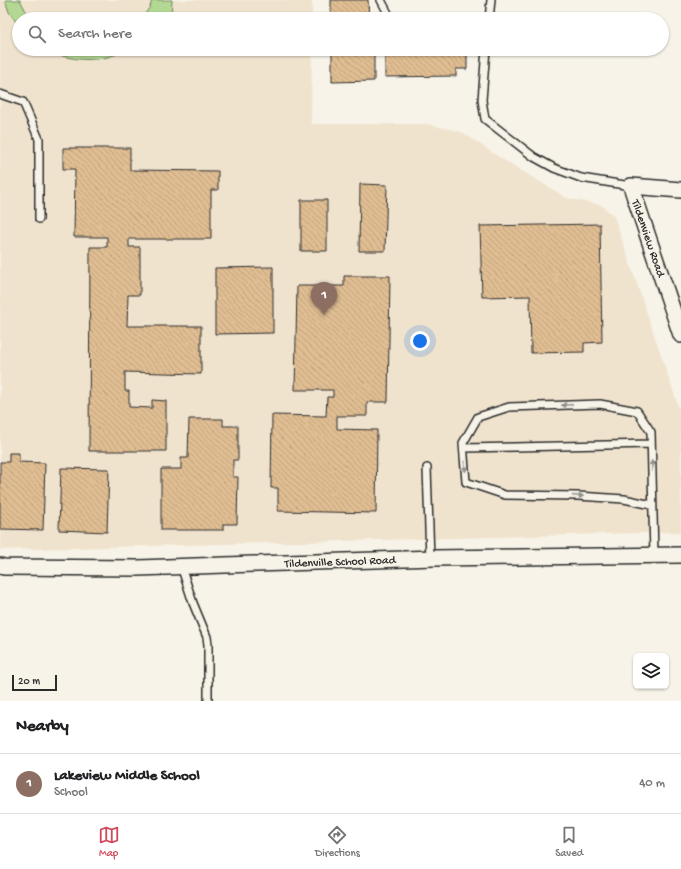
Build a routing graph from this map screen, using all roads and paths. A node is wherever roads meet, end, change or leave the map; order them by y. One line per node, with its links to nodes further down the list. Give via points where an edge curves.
1 (381, 0): 3 (lane)
2 (491, 0): 4 (lane)
3 (387, 12)
4 (490, 12)
5 (485, 56): 7 (lane, via 482,100 485,119 534,157 554,168 581,178)
6 (0, 94): 9 (lane, via 23,102 39,139)
7 (631, 186): 8 (street); 10 (street, Tildenview Road)
8 (681, 190)
9 (39, 219)
10 (681, 335)
11 (651, 444): 12 (lane); 12 (lane, one-way to 12, via 650,432 637,410 600,404 509,407 478,417 463,443); 14 (lane, one-way to 11)
12 (464, 448): 14 (lane, one-way to 14, via 466,482 505,495 586,496 624,499)
13 (427, 468): 17 (lane)
14 (652, 505): 15 (lane)
15 (654, 555): 16 (street, Tildenville School Road); 17 (street, Tildenville School Road)
16 (681, 555)
17 (430, 558): 19 (street, Tildenville School Road)
18 (0, 566): 19 (street, Tildenville School Road)
19 (181, 566): 20 (lane, via 207,636)
20 (208, 701)

